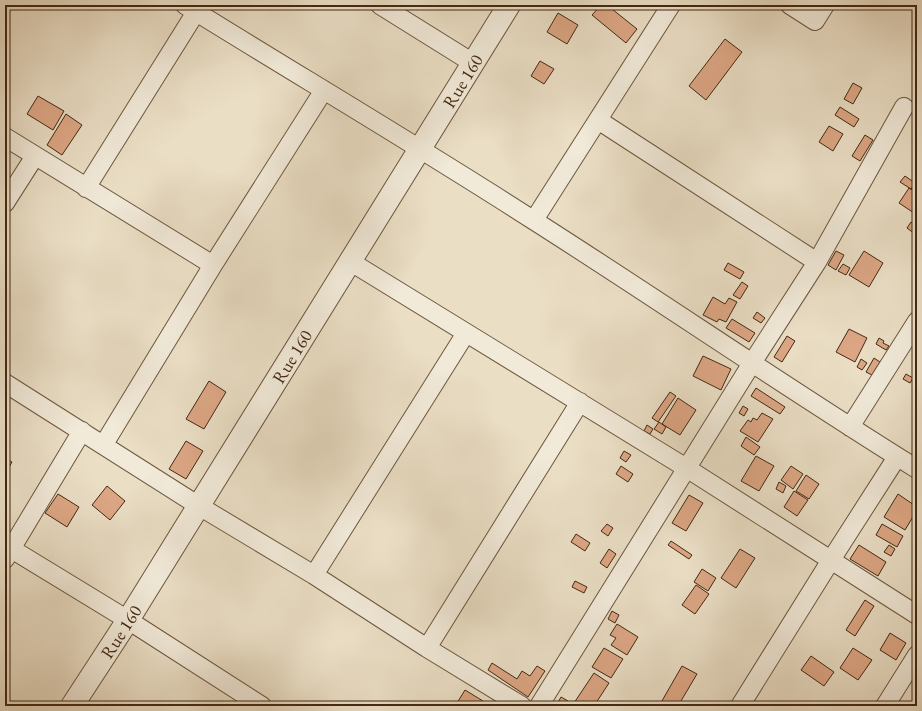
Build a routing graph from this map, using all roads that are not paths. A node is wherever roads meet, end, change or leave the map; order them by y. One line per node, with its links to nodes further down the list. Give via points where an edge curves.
1 (380, 5): 7 (street)
2 (509, 5): 7 (street, Rue 160)
3 (671, 5): 10 (street)
4 (790, 5): 5 (street, via 815,21)
5 (825, 5)
6 (191, 9): 8 (street); 14 (street)
7 (473, 63): 12 (street, Rue 160)
8 (324, 90): 12 (street); 19 (street)
9 (904, 107): 18 (street)
10 (598, 120): 16 (street); 18 (street)
11 (5, 137): 13 (street)
12 (419, 148): 16 (street); 17 (street, Rue 160)
13 (35, 156): 14 (street); 15 (street)
14 (86, 188): 19 (street)
15 (5, 203)
16 (534, 220): 22 (street)
17 (351, 262): 21 (street); 31 (street, Rue 160)
18 (817, 262): 22 (street)
19 (214, 265): 27 (street)
20 (917, 321): 25 (street)
21 (466, 333): 24 (street); 34 (street)
22 (752, 363): 25 (street); 29 (street)
23 (5, 383): 26 (street)
24 (580, 402): 29 (street); 37 (street)
25 (850, 428): 28 (street)
26 (82, 431): 27 (street); 32 (street)
27 (104, 444): 31 (street)
28 (897, 457): 30 (street); 33 (street)
29 (688, 469): 33 (street); 42 (street)
30 (917, 469)
31 (199, 506): 34 (street); 36 (street, Rue 160)
32 (7, 551): 36 (street)
33 (830, 560): 35 (street); 43 (street)
34 (314, 575): 37 (street)
35 (917, 615)
36 (128, 620): 39 (street, Rue 160); 40 (street)
37 (428, 648): 41 (street)
38 (917, 655): 44 (street)
39 (72, 706)
40 (262, 706)
41 (522, 706)
42 (539, 706)
43 (740, 706)
44 (885, 706)

